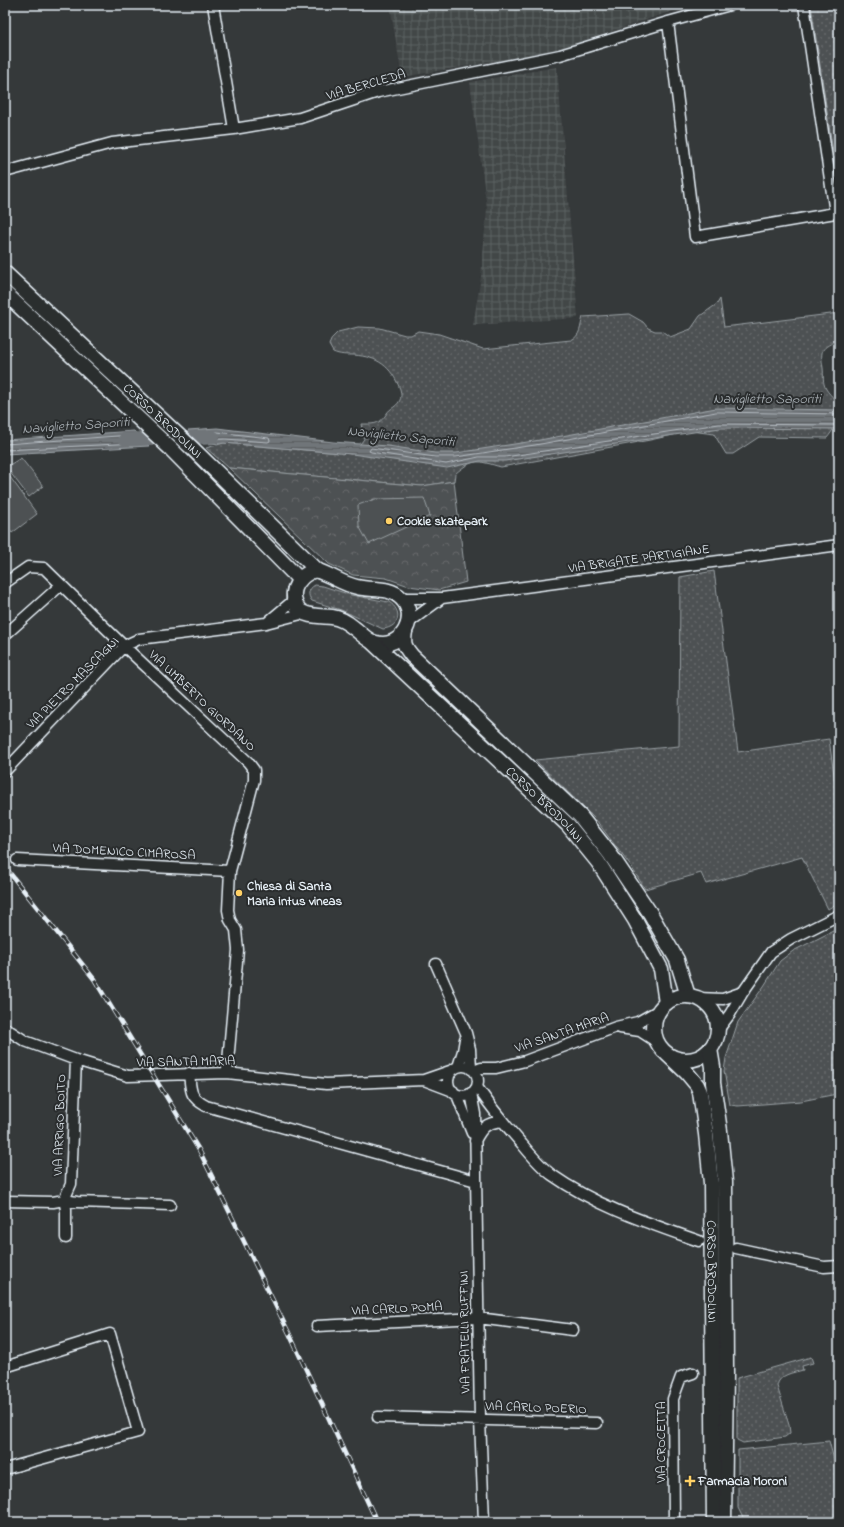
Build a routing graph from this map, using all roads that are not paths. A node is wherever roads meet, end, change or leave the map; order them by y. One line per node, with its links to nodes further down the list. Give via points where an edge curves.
1 (213, 5): 5 (street)
2 (730, 5): 4 (street, VIA BERCLEDA)
3 (804, 5): 4 (street, via 835,213 694,237)
4 (668, 22): 5 (street, VIA BERCLEDA, via 560,55 378,92 300,118)
5 (234, 128): 6 (street, VIA BERCLEDA, via 112,143)
6 (5, 172)
7 (5, 273): 10 (main road, CORSO BRODOLINI, via 193,449)
8 (5, 293): 11 (main road, CORSO BRODOLINI, via 171,449)
9 (839, 545): 15 (street, VIA BRIGATE PARTIGIANE)
10 (318, 571): 11 (main road, via 308,572); 14 (main road, CORSO BRODOLINI, via 359,588 386,590)
11 (300, 580): 16 (main road, via 295,586)
12 (5, 583): 13 (street, VIA UMBERTO GIORDANO, via 28,567 44,568)
13 (61, 585): 20 (street); 22 (street, VIA UMBERTO GIORDANO)
14 (401, 598): 15 (street, VIA BRIGATE PARTIGIANE); 19 (main road, CORSO BRODOLINI, via 409,617)
15 (442, 598): 19 (street, VIA BRIGATE PARTIGIANE)
16 (294, 600): 17 (main road, via 298,608); 18 (street)
17 (305, 613): 18 (street, VIA PIETRO MASCAGNI); 21 (main road, CORSO BRODOLINI, via 339,619)
18 (266, 623): 22 (street, VIA PIETRO MASCAGNI, via 139,639)
19 (407, 627): 21 (main road, via 402,636 391,643); 29 (main road, CORSO BRODOLINI, via 403,641 412,656 580,816 610,854 650,913 677,960)
20 (5, 635)
21 (372, 642): 30 (main road, CORSO BRODOLINI, via 568,825 598,862 635,920 661,969)
22 (124, 646): 23 (street, VIA PIETRO MASCAGNI); 25 (street, VIA UMBERTO GIORDANO, via 254,770 254,780)
23 (5, 771)
24 (17, 860): 25 (street, VIA DOMENICO CIMAROSA)
25 (230, 871): 43 (street, VIA UMBERTO GIORDANO, via 228,910 236,930 238,950)
26 (839, 915): 28 (street, via 771,952)
27 (436, 964): 34 (street)
28 (743, 992): 29 (street, via 723,999); 33 (street)
29 (693, 997): 30 (main road, via 677,997); 33 (main road, via 706,1003 713,1011)
30 (663, 1007): 31 (street, via 638,1022); 35 (main road, CORSO BRODOLINI, via 654,1026)
31 (616, 1027): 35 (street, VIA SANTA MARIA, via 640,1031); 39 (street, VIA SANTA MARIA, via 525,1061)
32 (5, 1028): 38 (street, VIA SANTA MARIA, via 25,1041)
33 (718, 1030): 36 (main road)
34 (466, 1033): 40 (street, via 463,1051); 41 (street)
35 (657, 1042): 37 (main road, CORSO BRODOLINI)
36 (710, 1049): 37 (main road, via 697,1058 682,1060); 66 (main road, CORSO BRODOLINI, via 724,1182 726,1365)
37 (667, 1054): 66 (main road, CORSO BRODOLINI, via 687,1073 700,1092 709,1162)
38 (76, 1060): 42 (street, VIA SANTA MARIA, via 128,1076); 50 (street, VIA ARRIGO BOITO, via 71,1184)
39 (496, 1068): 41 (street, VIA SANTA MARIA); 45 (street, VIA SANTA MARIA)
40 (455, 1069): 41 (street, via 463,1066); 44 (street, VIA SANTA MARIA); 46 (street, via 448,1081)
41 (472, 1070): 45 (street)
42 (189, 1073): 43 (street, VIA SANTA MARIA); 49 (street, via 190,1087 196,1101 206,1106)
43 (227, 1073): 44 (street, VIA SANTA MARIA, via 326,1084)
44 (424, 1080): 46 (street, VIA SANTA MARIA)
45 (475, 1088): 46 (street, via 463,1096); 47 (street); 48 (street, VIA FRATELLI RUFFINI)
46 (455, 1093): 48 (street, VIA FRATELLI RUFFINI)
47 (502, 1121): 48 (street, via 491,1122 484,1127); 54 (street, via 551,1174 591,1199)
48 (475, 1141): 49 (street, VIA FRATELLI RUFFINI)
49 (476, 1181): 57 (street, VIA FRATELLI RUFFINI)
50 (64, 1200): 51 (street); 52 (street); 53 (street, VIA ARRIGO BOITO)
51 (5, 1201)
52 (170, 1205)
53 (66, 1238)
54 (699, 1240)
55 (736, 1248): 56 (street, via 824,1267)
56 (839, 1266)
57 (478, 1318): 58 (street, VIA CARLO POMA); 59 (street, VIA CARLO POMA); 63 (street, VIA FRATELLI RUFFINI)
58 (318, 1326)
59 (573, 1330)
60 (5, 1367): 65 (street, via 110,1334 138,1432)
61 (693, 1373): 68 (street, VIA CROCETTA, via 681,1377 673,1399)
62 (378, 1417): 63 (street, VIA CARLO POERIO)
63 (480, 1419): 64 (street, VIA CARLO POERIO); 67 (street, VIA FRATELLI RUFFINI)
64 (597, 1423)
65 (5, 1469)
66 (719, 1504): 69 (main road, CORSO BRODOLINI); 70 (main road, CORSO BRODOLINI); 71 (main road, CORSO BRODOLINI); 72 (main road)
67 (484, 1522)
68 (674, 1522)
69 (704, 1522)
70 (714, 1522)
71 (724, 1522)
72 (736, 1522)

